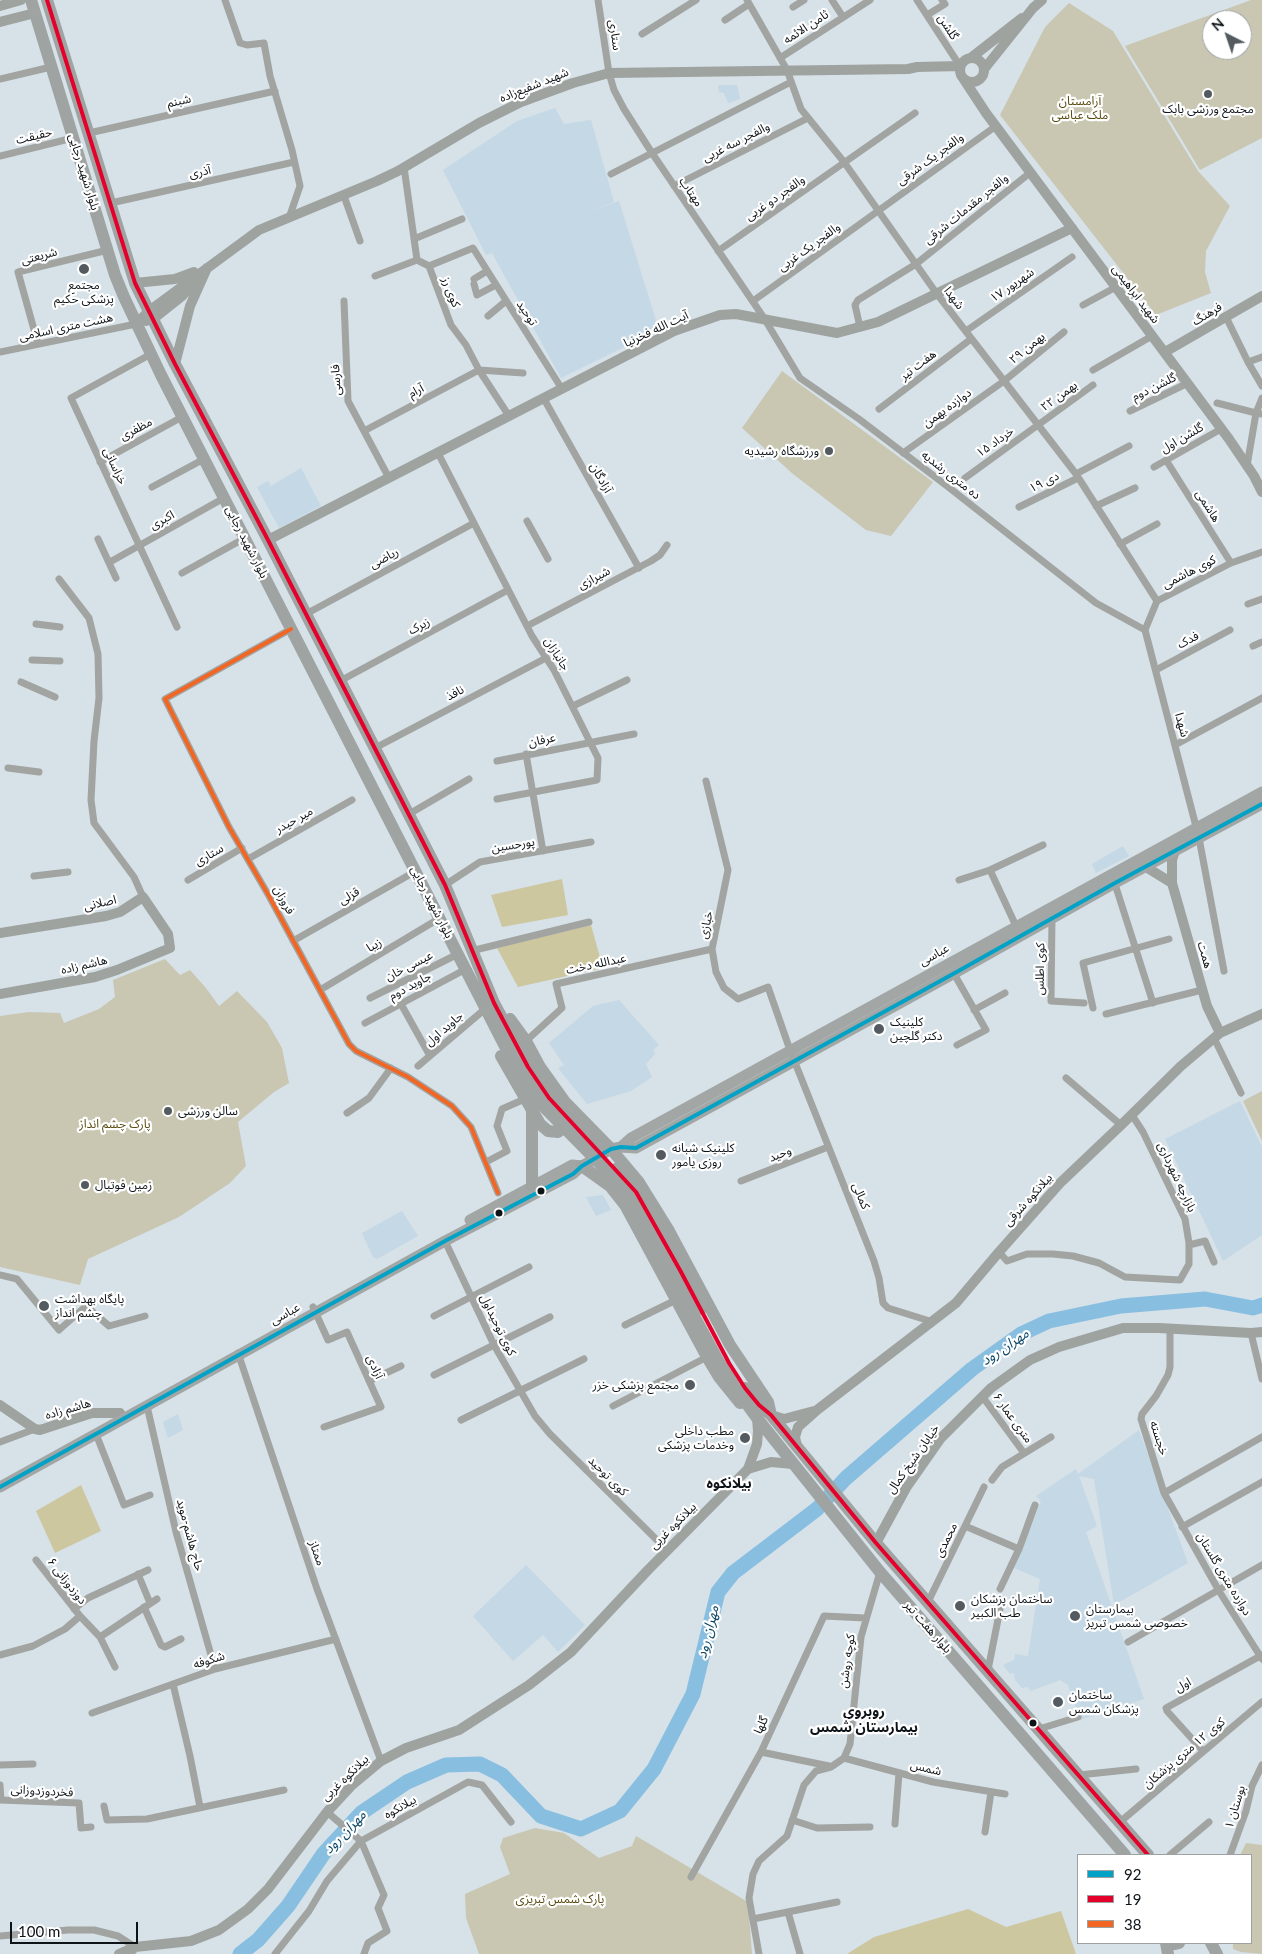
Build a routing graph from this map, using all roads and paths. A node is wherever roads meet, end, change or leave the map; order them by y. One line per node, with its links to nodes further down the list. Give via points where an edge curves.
1 (21, 0): 14 (street)
2 (31, 0): 17 (highway, بلوار شهید رجایی)
3 (47, 0): 38 (highway, بلوار شهید رجایی)
4 (224, 0): 33 (street, via 240,43 247,46 264,43)
5 (598, 0): 29 (street, ستاری)
6 (696, 0): 22 (street)
7 (804, 0): 16 (street)
8 (832, 0): 19 (street)
9 (870, 0): 19 (street, ثامن الائمه)
10 (917, 0): 18 (street, گلشن)
11 (1042, 0): 15 (street)
12 (945, 1): 18 (street)
13 (748, 2): 20 (street); 24 (street, شهدا)
14 (0, 6)
15 (1031, 6): 23 (street); 26 (street)
16 (793, 7)
17 (35, 13): 21 (street); 25 (highway, بلوار شهید رجایی)
18 (926, 15): 28 (street, گلشن)
19 (843, 17): 24 (street, ثامن الائمه)
20 (725, 20)
21 (0, 22)
22 (642, 34)
23 (972, 57): 26 (street, via 982,61); 28 (street, via 964,60)
24 (780, 58): 27 (street, شهدا)
25 (51, 67): 30 (street); 39 (highway, بلوار شهید رجایی)
26 (985, 68): 31 (street)
27 (787, 70): 28 (street, شهید شفیع‌زاده, via 917,67); 29 (street, شهید شفیع‌زاده); 32 (street, شهدا)
28 (961, 72): 31 (street, via 969,82); 35 (street, شهید ابراهیمی)
29 (609, 73): 40 (street, مهتاب, via 624,109); 44 (street, شهید شفیع‌زاده, via 521,102)
30 (0, 79)
31 (977, 81): 35 (street, شهید ابراهیمی)
32 (791, 82): 36 (street, شهدا); 40 (street)
33 (275, 91): 38 (street, شبنم); 42 (street)
34 (915, 113): 43 (street, والفجر دو غربی)
35 (986, 113): 37 (street, شهید ابراهیمی)
36 (808, 118): 43 (street, شهدا); 47 (street, والفجر سه غربی)
37 (996, 126): 45 (street, شهید ابراهیمی); 50 (street, والفجر یک شرقی)
38 (89, 133): 49 (highway, بلوار شهید رجایی)
39 (73, 138): 41 (street, حقیقت); 56 (highway, بلوار شهید رجایی)
40 (652, 154): 46 (street); 47 (street, مهتاب)
41 (0, 156)
42 (294, 162): 49 (street, آذری); 51 (street, via 300,186)
43 (844, 162): 50 (street, شهدا); 57 (street, والفجر دو غربی)
44 (404, 168): 48 (street, شهید شفیع‌زاده); 54 (street)
45 (1030, 172): 53 (street, شهید ابراهیمی); 60 (street, والفجر مقدمات شرقی)
46 (611, 174)
47 (674, 186): 57 (street, مهتاب)
48 (344, 196): 51 (street, شهید شفیع‌زاده); 55 (street)
49 (111, 203): 65 (highway, بلوار شهید رجایی)
50 (878, 211): 60 (street, شهدا); 72 (street, والفجر یک غربی)
51 (289, 218): 61 (street, شهید شفیع‌زاده, via 259,230)
52 (462, 219): 54 (street)
53 (1072, 228): 67 (street, شهید ابراهیمی); 68 (street, آیت الله فخرنیا)
54 (414, 240): 59 (street)
55 (360, 241)
56 (108, 250): 78 (highway, بلوار شهید رجایی); 84 (street, شریعتی, via 18,272)
57 (718, 251): 72 (street, مهتاب)
58 (1072, 257): 80 (street, ۱۷ شهریور)
59 (417, 260): 62 (street, کوی رز); 64 (street)
60 (916, 264): 68 (street, شهدا); 79 (street, والفجر مقدمات شرقی, via 858,300 855,305)
61 (208, 266): 65 (street, via 175,279); 74 (street, via 182,296); 90 (street, via 190,306)
62 (429, 266): 63 (street, توحید, via 473,248); 91 (street, کوی رز, via 451,325)
63 (487, 270): 66 (street, توحید); 66 (street, via 474,281 477,295)
64 (375, 276)
65 (135, 283): 74 (highway, بلوار شهید رجایی)
66 (496, 285): 71 (street, توحید)
67 (1116, 287): 73 (street); 82 (street, شهید ابراهیمی)
68 (937, 294): 79 (street, آیت الله فخرنیا); 80 (street, شهدا)
69 (1262, 296): 76 (street, فرهنگ)
70 (344, 301): 109 (street, فارسی, via 348,401)
71 (506, 301): 75 (street); 98 (street, توحید)
72 (753, 302): 77 (street, مهتاب)
73 (1083, 305)
74 (151, 315): 78 (street); 90 (highway, بلوار شهید رجایی)
75 (488, 316)
76 (1226, 317): 86 (street, فرهنگ); 89 (street)
77 (764, 318): 79 (street, آیت الله فخرنیا, via 837,333); 98 (street, آیت الله فخرنیا, via 720,315 674,331); 112 (street, ده متری رشدیه, via 800,378)
78 (136, 324): 84 (street, هشت متری اسلامی); 87 (highway, بلوار شهید رجایی)
79 (860, 327)
80 (966, 332): 83 (street, شهدا)
81 (1064, 332): 94 (street, ۲۹ بهمن)
82 (1152, 336): 86 (street, شهید ابراهیمی); 92 (street)
83 (971, 339): 94 (street, شهدا); 102 (street, هفت تیر)
84 (38, 344): 85 (street, هشت متری اسلامی)
85 (0, 352)
86 (1165, 352): 95 (street, شهید ابراهیمی)
87 (151, 354): 106 (highway, بلوار شهید رجایی); 115 (street, خراسانی, via 71,398)
88 (1262, 357): 89 (street)
89 (1248, 362): 97 (street)
90 (175, 364): 132 (highway, بلوار شهید رجایی)
91 (479, 370): 93 (street); 105 (street, کوی رز); 109 (street, آرام)
92 (1093, 370)
93 (523, 373)
94 (1004, 381): 107 (street, شهدا); 112 (street, دوازده بهمن)
95 (1188, 383): 103 (street, گلشن دوم); 108 (street, شهید ابراهیمی)
96 (1093, 385): 107 (street, ۲۲ بهمن)
97 (1262, 386)
98 (562, 389): 100 (street, آیت الله فخرنیا)
99 (1262, 398): 104 (street)
100 (544, 399): 105 (street, آیت الله فخرنیا); 140 (street, آزادگان)
101 (1217, 403): 104 (street)
102 (879, 409)
103 (1130, 411)
104 (1259, 414): 116 (street)
105 (509, 416): 111 (street, آیت الله فخرنیا)
106 (182, 417): 113 (highway, بلوار شهید رجایی); 115 (street, مظفری)
107 (1038, 426): 118 (street, شهدا); 120 (street, ۱۵ خرداد)
108 (1222, 429): 114 (street, گلشن اول); 116 (street, شهید ابراهیمی)
109 (364, 431): 119 (street, فارسی)
110 (1129, 446): 118 (street, ۱۹ دی)
111 (438, 453): 119 (street, آیت الله فخرنیا); 128 (street, جانبازان)
112 (903, 453): 154 (street, ده متری رشدیه, via 1096,603)
113 (204, 459): 121 (street); 124 (highway, بلوار شهید رجایی)
114 (1166, 460): 117 (street, گلشن اول); 139 (street, هاشمی)
115 (100, 462): 134 (street, خراسانی)
116 (1247, 466): 123 (street, شهید ابراهیمی)
117 (1154, 467)
118 (1077, 476): 125 (street, ۱۹ دی); 126 (street, شهدا)
119 (389, 478): 132 (street, آیت الله فخرنیا)
120 (965, 478)
121 (152, 487)
122 (1134, 488): 126 (street)
123 (1262, 492)
124 (224, 498): 130 (highway, بلوار شهید رجایی); 134 (street, اکبری)
125 (1019, 506)
126 (1096, 506): 133 (street, شهدا)
127 (527, 521): 137 (street)
128 (474, 523): 144 (street, جانبازان); 148 (street, ریاضی)
129 (1157, 524): 133 (street)
130 (245, 538): 141 (street); 153 (highway, بلوار شهید رجایی)
131 (98, 539): 138 (street)
132 (268, 540): 148 (highway, بلوار شهید رجایی)
133 (1120, 544): 146 (street, شهدا)
134 (139, 546): 138 (street, اکبری); 152 (street, خراسانی)
135 (667, 546): 140 (street, شیرازی, via 660,555)
136 (1262, 552): 139 (street, کوی هاشمی)
137 (548, 559)
138 (110, 562): 142 (street)
139 (1231, 563): 146 (street, کوی هاشمی)
140 (639, 568): 150 (street, شیرازی)
141 (182, 572)
142 (116, 578)
143 (59, 579): 203 (street, via 89,618 98,654 99,698 91,800 94,823 134,877)
144 (508, 590): 150 (street, جانبازان); 163 (street, زیرک)
145 (1262, 599): 147 (street)
146 (1156, 601): 154 (street, کوی هاشمی)
147 (1248, 604)
148 (306, 614): 163 (highway, بلوار شهید رجایی)
149 (36, 624): 151 (street)
150 (527, 626): 158 (street, جانبازان)
151 (60, 627)
152 (178, 627)
153 (292, 629): 188 (street, فروزان, via 165,699); 195 (highway, بلوار شهید رجایی)
154 (1145, 630): 161 (street, شهدا)
155 (1230, 630): 161 (street, فدک)
156 (1262, 642): 157 (street)
157 (1253, 646)
158 (546, 658): 167 (street, جانبازان); 171 (street, نافذ)
159 (32, 660): 160 (street)
160 (60, 661)
161 (1156, 670): 170 (street, شهدا)
162 (627, 680): 167 (street)
163 (340, 681): 171 (highway, بلوار شهید رجایی)
164 (21, 682): 165 (street)
165 (55, 697)
166 (1262, 698): 170 (street)
167 (573, 706): 169 (street, جانبازان)
168 (634, 734): 169 (street, عرفان)
169 (591, 741): 172 (street, عرفان); 178 (street, جانبازان, via 598,758 597,780)
170 (1175, 745): 184 (street, شهدا)
171 (375, 748): 183 (highway, بلوار شهید رجایی)
172 (526, 754): 173 (street, عرفان); 178 (street)
173 (497, 761)
174 (8, 768): 175 (street)
175 (38, 772)
176 (469, 779): 183 (street)
177 (706, 781): 213 (street, خبازی, via 728,870)
178 (533, 791): 180 (street, جانبازان); 190 (street)
179 (1262, 792): 184 (main road, عباسى)
180 (497, 799)
181 (352, 800): 191 (street, میر حیدر)
182 (1262, 804): 184 (main road, عباسى)
183 (409, 814): 202 (highway, بلوار شهید رجایی)
184 (1198, 832): 185 (main road, عباسى); 189 (main road, عباسى); 218 (street, شهدا)
185 (1180, 835): 189 (street, همت); 192 (main road, عباسى)
186 (591, 842): 190 (street, پورحسین)
187 (1043, 845): 194 (street)
188 (242, 848): 191 (street, فروزان); 199 (street, ستاری)
189 (1176, 850): 193 (main road, عباسى); 201 (street, همت, via 1172,860)
190 (543, 851): 202 (street, پورحسین, via 480,862)
191 (248, 859): 211 (street, فروزان)
192 (1134, 860): 193 (street); 198 (main road, عباسى)
193 (1146, 866): 198 (main road, عباسى); 201 (street)
194 (990, 870): 200 (street); 208 (street)
195 (416, 871): 205 (highway, بلوار شهید رجایی); 211 (street, قزلی)
196 (68, 872): 197 (street)
197 (34, 876)
198 (1113, 878): 204 (main road, عباسى); 206 (main road, عباسى); 212 (street)
199 (188, 880)
200 (960, 880)
201 (1172, 883): 220 (street, همت)
202 (445, 885): 214 (highway, بلوار شهید رجایی)
203 (143, 897): 209 (street, اصلانی, via 120,912 106,916); 222 (street, هاشم زاده, via 168,934 170,948 95,977)
204 (1052, 906): 206 (street, کوی اطلس); 208 (main road, عباسى)
205 (440, 918): 215 (highway, بلوار شهید رجایی); 219 (street, زیبا)
206 (1052, 919): 216 (main road, عباسى); 224 (street, کوی اطلس, via 1051,1001)
207 (589, 922): 214 (street)
208 (1016, 926): 216 (main road, عباسى)
209 (0, 933)
210 (1169, 939): 212 (street)
211 (293, 941): 219 (street, فروزان)
212 (1135, 947): 225 (street); 228 (street, via 1083,963)
213 (712, 949): 234 (street, عبدالله دخت, via 556,984 562,1008); 236 (street, خبازی, via 716,972 724,988 738,999 768,987)
214 (472, 951): 227 (highway, بلوار شهید رجایی)
215 (458, 954): 217 (highway, بلوار شهید رجایی); 223 (street, عیسی خان)
216 (950, 969): 229 (street); 236 (main road, عباسى)
217 (466, 970): 226 (street, جاوید دوم); 227 (highway, بلوار شهید رجایی)
218 (1224, 971)
219 (320, 990): 239 (street, فروزان, via 356,1051)
220 (1202, 990): 225 (street); 233 (street, همت)
221 (1005, 993): 229 (street)
222 (0, 994)
223 (370, 998)
224 (1084, 1003)
225 (1153, 1003): 230 (street)
226 (401, 1004): 232 (street, جاوید دوم); 237 (street)
227 (490, 1006): 234 (highway, via 513,1022); 237 (street, جاوید اول); 242 (highway, via 495,1045); 281 (highway, بلوار شهید رجایی, bridge, via 540,1103 632,1200 719,1362)
228 (1093, 1008)
229 (974, 1010): 235 (street, via 986,1030)
230 (1106, 1014)
231 (1262, 1014): 233 (street, بیلانکوه شرقی)
232 (365, 1023)
233 (1216, 1036): 241 (street); 245 (street, بیلانکوه شرقی)
234 (526, 1041): 244 (highway, via 540,1067)
235 (957, 1045)
236 (792, 1055): 247 (street, کمالی); 248 (main road, عباسى, via 636,1148)
237 (430, 1056): 238 (street, جاوید اول)
238 (418, 1066)
239 (391, 1068): 243 (street, via 369,1098); 249 (street, فروزان, via 452,1106 471,1127)
240 (1066, 1078): 246 (street)
241 (1241, 1093)
242 (530, 1103): 244 (highway, via 540,1124 548,1131 558,1132 573,1119); 249 (street, via 502,1109 497,1126 507,1152); 252 (highway)
243 (347, 1113)
244 (574, 1113): 248 (highway)
245 (1132, 1115): 246 (street, بیلانکوه شرقی); 255 (street, بازارچه شهرداری, via 1184,1219)
246 (1121, 1125): 256 (street, بیلانکوه شرقی, via 1060,1182)
247 (828, 1147): 251 (street, وحید); 268 (street, کمالی, via 874,1261 883,1303 888,1308)
248 (616, 1148): 250 (main road, عباسى); 258 (highway)
249 (486, 1162): 253 (street, فروزان)
250 (582, 1166): 252 (main road, عباسى, via 572,1165); 254 (main road, عباسى, via 573,1174); 261 (highway, via 610,1186 625,1205)
251 (741, 1181)
252 (532, 1186): 264 (main road, عباسى)
253 (498, 1194)
254 (445, 1242): 262 (street, کوی توحیداول); 264 (main road, عباسى)
255 (1189, 1245): 256 (street, بازارچه شهرداری, via 1189,1264 1180,1280 1125,1277 1099,1263 1073,1256 1027,1254 1007,1261); 257 (street, via 1205,1241)
256 (999, 1252): 268 (street, بیلانکوه شرقی, via 956,1304)
257 (1214, 1262)
258 (687, 1263): 261 (highway, via 671,1260 665,1265); 290 (highway, via 730,1345 768,1402)
259 (529, 1267): 262 (street)
260 (0, 1275): 265 (street, via 17,1279 59,1330 86,1306 109,1326)
261 (663, 1275): 263 (highway)
262 (472, 1298): 266 (street); 273 (street, کوی توحیداول)
263 (676, 1300): 269 (street); 275 (highway)
264 (314, 1310): 274 (main road, عباسى); 280 (street, آزادی, via 328,1340 347,1332)
265 (144, 1316)
266 (434, 1316)
267 (550, 1317): 273 (street)
268 (933, 1322): 287 (street, بیلانکوه شرقی)
269 (625, 1325)
270 (1170, 1328): 272 (street, خیابان شیخ کمال); 283 (street, خیابان شیخ کمال, via 1123,1328 1059,1347 1030,1360); 308 (street, خجسته, via 1168,1375 1141,1419)
271 (1262, 1332): 272 (street, خیابان شیخ کمال)
272 (1251, 1334): 279 (street)
273 (494, 1345): 278 (street); 282 (street, کوی توحیداول)
274 (238, 1353): 285 (main road, عباسى); 288 (main road, عباسى); 332 (street, ممتاز)
275 (707, 1357): 286 (street); 289 (highway, via 737,1401)
276 (584, 1359): 282 (street)
277 (401, 1366): 280 (street)
278 (434, 1375)
279 (1262, 1379)
280 (369, 1381): 293 (street, آزادی, via 381,1408)
281 (742, 1390): 289 (highway, بلوار هفت تیر); 290 (highway, بلوار هفت تیر)
282 (520, 1391): 291 (street, کوی توحیداول); 292 (street)
283 (982, 1396): 300 (street, ۶ متری عمار); 313 (street, خیابان شیخ کمال, via 940,1438 906,1488)
284 (0, 1405): 294 (street, هاشم زاده)
285 (147, 1406): 295 (main road, عباسى); 337 (street, حاج هاشم-موید, via 176,1532)
286 (613, 1406)
287 (818, 1410): 290 (street, بیلانکوه شرقی, via 784,1419); 299 (street, بیلانکوه شرقی, via 798,1427)
288 (120, 1414): 294 (street, هاشم زاده, via 92,1413); 304 (main road, عباسى)
289 (755, 1415): 301 (highway, بلوار هفت تیر); 302 (street, بیلانکوه غربی, via 757,1444)
290 (771, 1415): 299 (highway, بلوار هفت تیر)
291 (535, 1416): 315 (street, کوی توحید)
292 (461, 1420)
293 (324, 1427)
294 (35, 1429): 298 (street)
295 (96, 1434): 306 (main road, عباسى); 309 (street, via 124,1505)
296 (1051, 1437): 300 (street, ۶ متری عمار)
297 (1262, 1437): 308 (street)
298 (0, 1442)
299 (797, 1446): 313 (highway, بلوار هفت تیر)
300 (1024, 1453): 303 (street, ۶ متری عمار, via 1002,1466)
301 (793, 1464): 302 (street, بیلانکوه غربی, via 771,1462); 319 (highway, بلوار هفت تیر)
302 (748, 1469): 315 (street, بیلانکوه غربی)
303 (992, 1480)
304 (0, 1482)
305 (1262, 1482): 312 (street)
306 (0, 1487)
307 (984, 1487): 311 (street, محمدی)
308 (1164, 1493): 312 (street, خجسته)
309 (150, 1495)
310 (1035, 1505): 314 (street)
311 (965, 1526): 314 (street); 325 (street, محمدی)
312 (1182, 1527): 322 (street, دوازده متری گلستان)
313 (876, 1543): 325 (highway, بلوار هفت تیر)
314 (1019, 1548): 321 (street)
315 (667, 1550): 347 (street, بیلانکوه غربی, via 571,1652 530,1685 459,1730 406,1748)
316 (36, 1560): 327 (street, دوزدوزانی ۶)
317 (1262, 1565): 322 (street)
318 (148, 1570): 320 (street)
319 (880, 1572): 329 (street, کوچه روشن); 372 (highway, بلوار هفت تیر)
320 (138, 1574): 326 (street); 327 (street, via 88,1598)
321 (1000, 1589)
322 (1219, 1591): 333 (street); 335 (street, دوازده متری گلستان)
323 (157, 1599): 326 (street)
324 (1002, 1599): 338 (street)
325 (928, 1602): 338 (highway, بلوار هفت تیر)
326 (147, 1605): 330 (street); 331 (street, via 162,1645)
327 (74, 1609): 328 (street, دوزدوزانی ۶)
328 (80, 1616): 330 (street, دوزدوزانی ۶); 334 (street, via 65,1629 33,1646)
329 (866, 1618): 344 (street, گلها, via 824,1616); 346 (street, کوچه روشن, via 861,1637 850,1744)
330 (100, 1638): 336 (street, دوزدوزانی ۶)
331 (181, 1639)
332 (336, 1639): 337 (street, شکوفه); 347 (street, ممتاز)
333 (1128, 1642)
334 (0, 1655)
335 (1261, 1656): 345 (street, اول, via 1166,1708)
336 (115, 1667)
337 (215, 1669): 339 (street, شکوفه)
338 (988, 1671): 343 (highway, بلوار هفت تیر)
339 (172, 1684): 341 (street, شکوفه); 361 (street)
340 (1262, 1702): 345 (street, کوی ۱۲ متری پزشکان)
341 (92, 1713)
342 (1078, 1717): 343 (street)
343 (1039, 1729): 354 (highway, بلوار هفت تیر)
344 (761, 1752): 351 (street); 376 (street, گلها)
345 (1203, 1752): 365 (street, کوی ۱۲ متری پزشکان)
346 (844, 1758): 351 (street); 353 (street, شمس)
347 (381, 1761): 362 (street, بیلانکوه غربی)
348 (33, 1764): 349 (street)
349 (0, 1765)
350 (1262, 1765): 375 (street, بوستان ۱)
351 (831, 1767): 363 (street, via 816,1771 804,1785)
352 (1136, 1769): 354 (street)
353 (899, 1773): 357 (street, شمس); 367 (street)
354 (1079, 1775): 365 (highway, بلوار هفت تیر)
355 (0, 1785): 359 (street)
356 (284, 1790): 361 (street)
357 (991, 1792): 358 (street, شمس); 370 (street)
358 (1005, 1794)
359 (1, 1800): 368 (street, فخردوزدوزانی, via 79,1803 81,1828)
360 (104, 1806): 361 (street, via 107,1820 147,1819)
361 (200, 1807)
362 (327, 1812): 371 (street); 381 (street, بیلانکوه غربی, via 268,1889 248,1909 219,1930 191,1941)
363 (792, 1820): 369 (street, via 817,1828); 379 (street, via 787,1836 760,1860 753,1874 749,1898)
364 (511, 1822): 371 (street, بیلانکوه, via 482,1785 468,1782)
365 (1120, 1822): 373 (highway, بلوار هفت تیر)
366 (1209, 1822): 374 (street)
367 (895, 1824)
368 (91, 1827)
369 (870, 1827)
370 (985, 1832)
371 (361, 1841): 383 (street, بیلانکوه, via 327,1881); 384 (street, via 384,1895 378,1908 387,1931 368,1943)
372 (1124, 1854)
373 (1147, 1854)
374 (1171, 1854)
375 (1230, 1854)
376 (691, 1877)
377 (837, 1902): 378 (street)
378 (788, 1912): 379 (street); 386 (street)
379 (753, 1919): 385 (street)
380 (0, 1936): 381 (street, via 94,1930 118,1936)
381 (131, 1950): 382 (street, بیلانکوه غربی)
382 (119, 1954)
383 (275, 1954)
384 (364, 1954)
385 (759, 1954)
386 (800, 1954)

